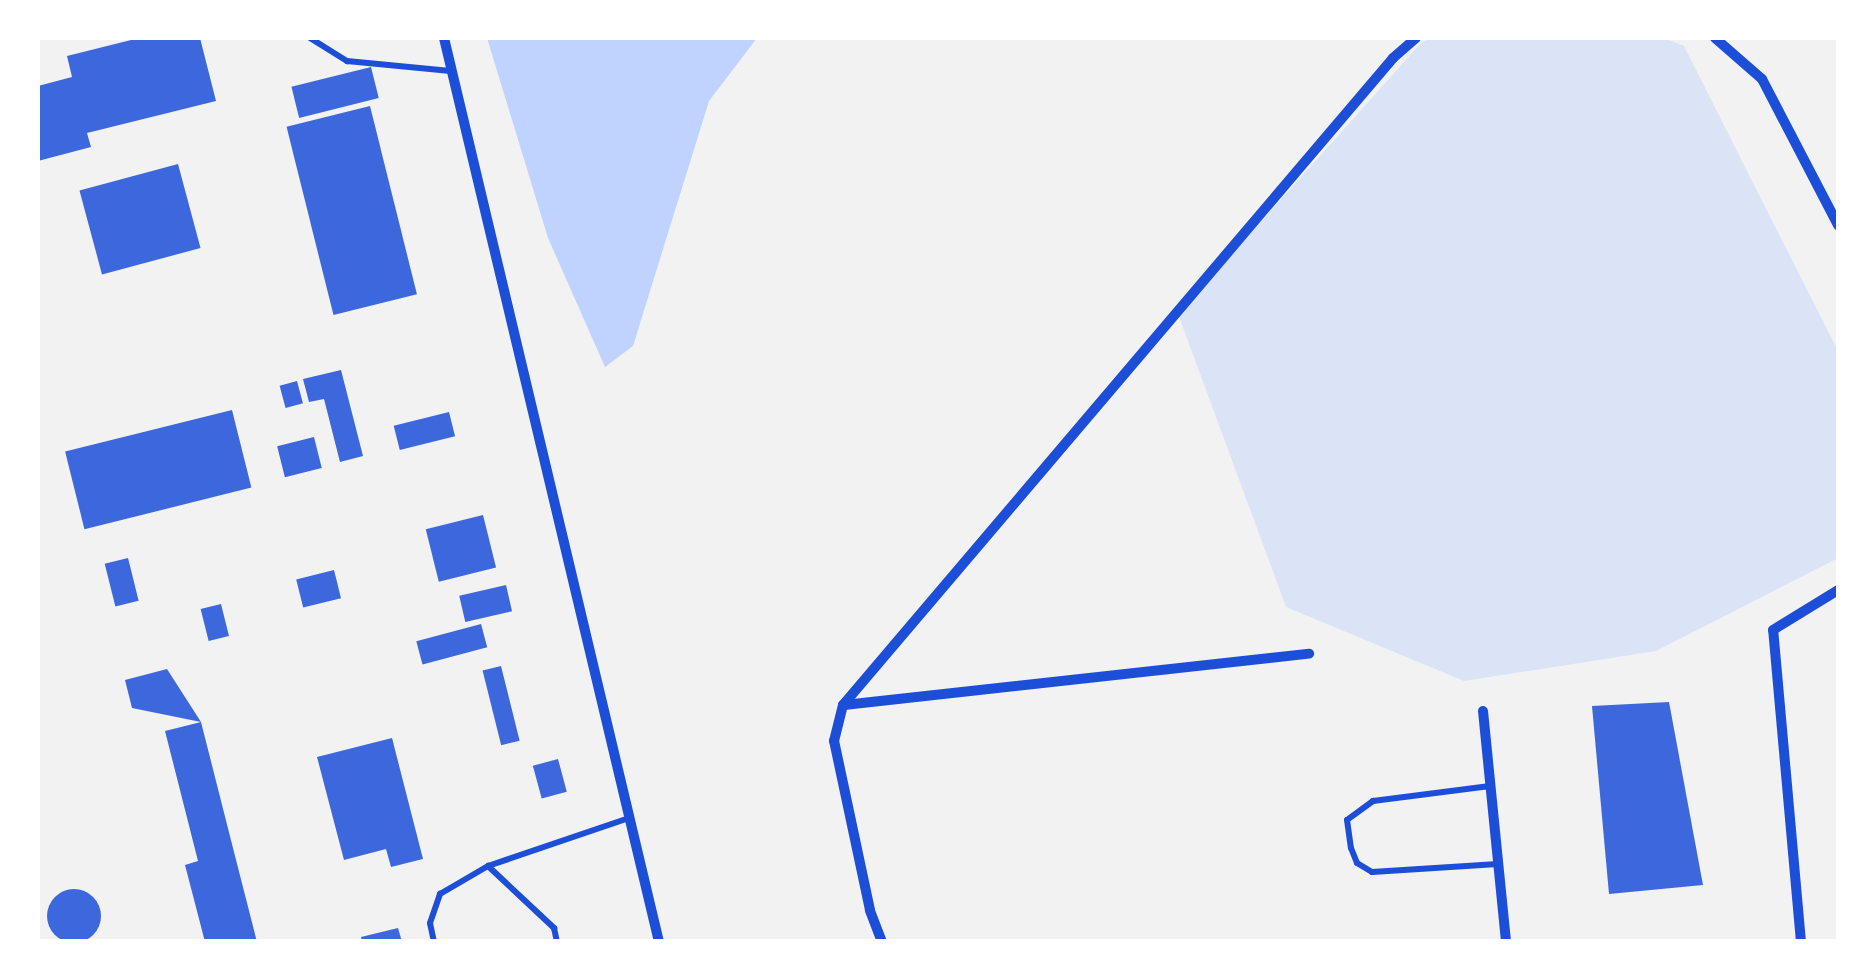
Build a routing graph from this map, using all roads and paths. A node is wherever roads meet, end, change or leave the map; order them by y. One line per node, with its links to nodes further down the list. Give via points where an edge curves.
1 (310, 38): 5 (lane, via 346,62)
2 (444, 38): 5 (street)
3 (1416, 38): 9 (street)
4 (1715, 38): 6 (street, via 1762,79)
5 (452, 71): 12 (street)
6 (1838, 226)
7 (1838, 590): 20 (street, via 1774,630)
8 (1309, 654): 9 (street)
9 (843, 706): 18 (street, via 834,741)
10 (1483, 710): 11 (street)
11 (1490, 786): 13 (street); 13 (lane, via 1373,800 1348,820 1358,863 1372,872)
12 (630, 818): 14 (lane); 17 (street)
13 (1498, 864): 19 (street)
14 (488, 866): 15 (lane, via 440,894 430,923); 16 (lane, via 554,928)
15 (434, 942)
16 (557, 942)
17 (660, 942)
18 (882, 942)
19 (1506, 942)
20 (1801, 942)

